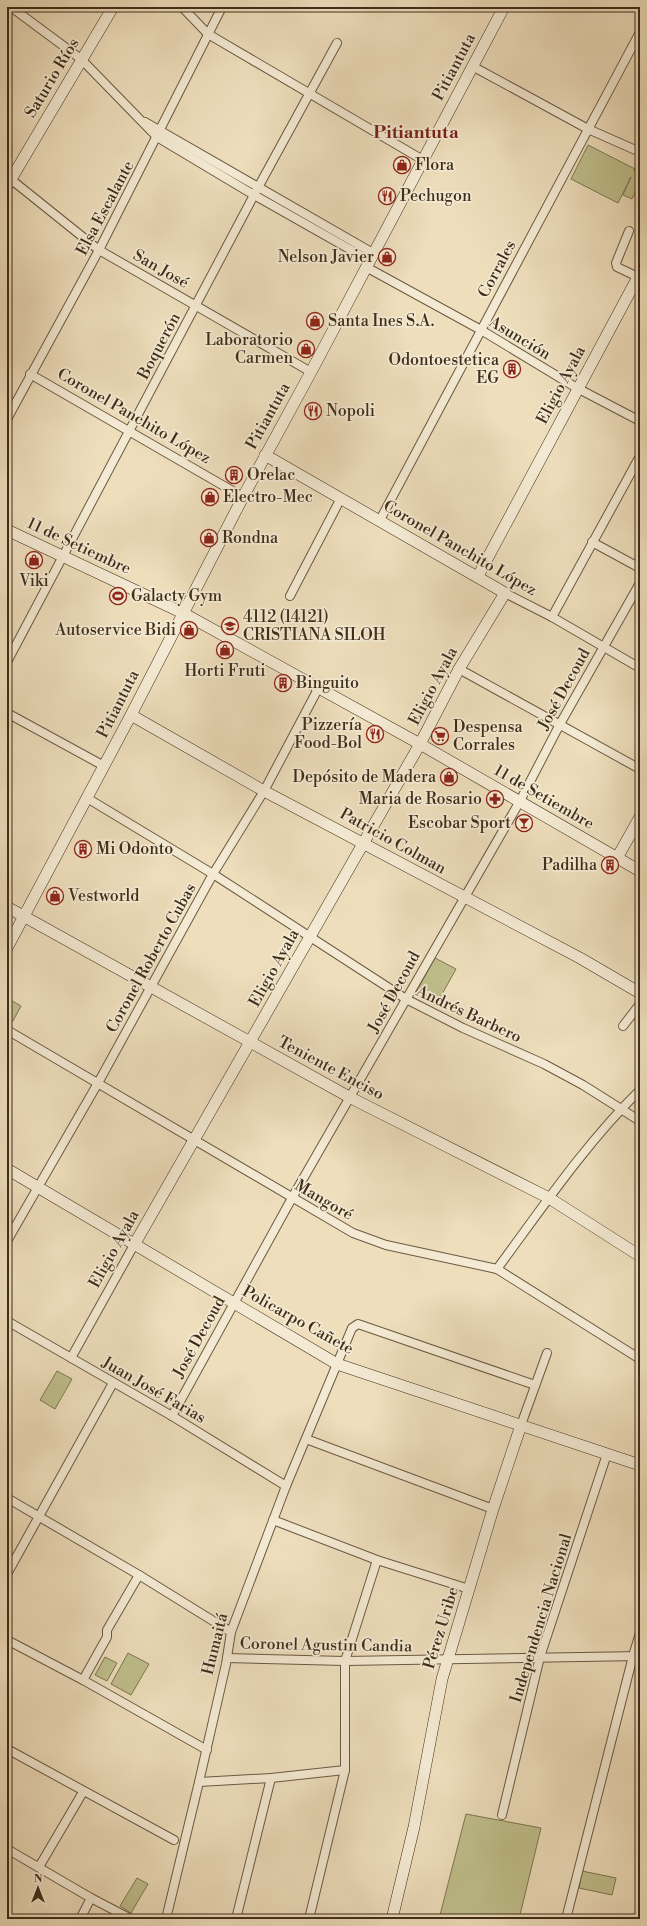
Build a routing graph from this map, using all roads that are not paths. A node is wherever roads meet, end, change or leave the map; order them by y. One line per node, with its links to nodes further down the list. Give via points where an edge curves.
1 (10, 7): 9 (street, Asunción)
2 (113, 7): 9 (street, Saturio Ríos)
3 (182, 7): 7 (street)
4 (222, 7): 7 (street, Elsa Escalante)
5 (504, 7): 10 (street, Pitiantuta)
6 (640, 32): 12 (street, Corrales)
7 (208, 34): 11 (street); 13 (street, Elsa Escalante)
8 (337, 43): 11 (street, Boquerón)
9 (81, 59): 13 (street, Asunción, via 142,121); 16 (street, Saturio Ríos)
10 (472, 66): 12 (street); 15 (street, Pitiantuta)
11 (309, 92): 15 (street); 17 (street, Boquerón)
12 (588, 129): 14 (street); 24 (street, Corrales)
13 (159, 134): 17 (street, Asunción); 18 (street, Asunción); 20 (street, Elsa Escalante)
14 (640, 152)
15 (423, 160): 21 (street, Pitiantuta)
16 (8, 181): 20 (street, San José)
17 (259, 186): 18 (street, Boquerón); 21 (street, Asunción)
18 (254, 195): 21 (street, Asunción); 23 (street, Boquerón)
19 (629, 231): 22 (street, via 616,263 617,267)
20 (99, 250): 23 (street, San José); 26 (street, Elsa Escalante)
21 (369, 260): 24 (street, Asunción); 25 (street, Pitiantuta)
22 (639, 275): 27 (street, Eligio Ayala)
23 (196, 306): 25 (street, San José); 30 (street, Boquerón)
24 (481, 330): 27 (street, Asunción); 35 (street, Corrales)
25 (311, 372): 31 (street, Pitiantuta)
26 (30, 374): 28 (street, Elsa Escalante); 30 (street, Coronel Panchito López)
27 (577, 388): 29 (street, Asunción); 40 (street, Eligio Ayala)
28 (7, 418)
29 (640, 421)
30 (129, 431): 33 (street, Coronel Panchito López); 38 (street, Boquerón)
31 (265, 455): 33 (street, Pitiantuta); 34 (street, Coronel Panchito López)
32 (640, 456): 37 (street)
33 (243, 497): 44 (street, Pitiantuta)
34 (341, 498): 35 (street, Coronel Panchito López); 43 (street)
35 (380, 520): 40 (street, Coronel Panchito López)
36 (7, 530): 38 (street, 11 de Setiembre)
37 (592, 542): 39 (street); 45 (street)
38 (64, 556): 44 (street, 11 de Setiembre); 47 (street, Boquerón)
39 (640, 568)
40 (478, 576): 42 (street, Coronel Panchito López)
41 (640, 583): 46 (street, José Decoud)
42 (506, 593): 45 (street, Coronel Panchito López); 49 (street, Eligio Ayala)
43 (290, 596)
44 (182, 613): 50 (street, 11 de Setiembre); 52 (street, Pitiantuta)
45 (552, 617): 46 (street, Coronel Panchito López)
46 (603, 647): 48 (street, Coronel Panchito López); 53 (street, José Decoud)
47 (7, 662)
48 (640, 668)
49 (459, 669): 53 (street); 54 (street, Eligio Ayala)
50 (319, 687): 54 (street, 11 de Setiembre); 57 (street, Coronel Roberto Cubas)
51 (7, 713): 55 (street)
52 (131, 715): 55 (street, Pitiantuta); 57 (street, Patricio Colman)
53 (560, 724): 56 (street); 59 (street, José Decoud)
54 (420, 744): 59 (street, 11 de Setiembre); 61 (street, Eligio Ayala)
55 (104, 766): 58 (street, Pitiantuta)
56 (640, 769)
57 (264, 791): 61 (street, Patricio Colman); 64 (street, Coronel Roberto Cubas)
58 (87, 798): 64 (street, Andrés Barbero); 67 (street, Pitiantuta)
59 (520, 801): 62 (street, 11 de Setiembre); 65 (street, José Decoud)
60 (640, 817): 62 (street)
61 (363, 842): 65 (street, Patricio Colman); 68 (street, Eligio Ayala)
62 (617, 858): 63 (street, 11 de Setiembre)
63 (640, 871)
64 (213, 874): 68 (street, Andrés Barbero); 70 (street, Coronel Roberto Cubas)
65 (463, 898): 71 (street, Patricio Colman, via 580,958); 72 (street, José Decoud)
66 (7, 907): 67 (street, Teniente Enciso)
67 (23, 916): 69 (street, Pitiantuta); 70 (street, Teniente Enciso)
68 (310, 938): 72 (street, Andrés Barbero); 76 (street, Eligio Ayala)
69 (7, 948)
70 (151, 986): 76 (street, Teniente Enciso); 77 (street, Coronel Roberto Cubas)
71 (640, 993)
72 (406, 999): 79 (street, José Decoud); 80 (street, Andrés Barbero, via 544,1064 583,1085)
73 (640, 1004): 74 (street)
74 (623, 1026)
75 (7, 1030): 77 (street, Mangoré)
76 (250, 1043): 79 (street, Teniente Enciso); 82 (street, Eligio Ayala)
77 (98, 1083): 82 (street, Mangoré); 84 (street, Coronel Roberto Cubas)
78 (640, 1090): 80 (street)
79 (351, 1098): 85 (street, José Decoud); 86 (street, Teniente Enciso)
80 (620, 1110): 81 (street, Andrés Barbero); 86 (street)
81 (640, 1121)
82 (195, 1139): 85 (street, Mangoré); 88 (street, Eligio Ayala)
83 (7, 1169): 84 (street, Policarpo Cañete)
84 (38, 1187): 87 (street, Coronel Roberto Cubas); 88 (street, Policarpo Cañete)
85 (292, 1198): 90 (street, Mangoré, via 370,1240); 91 (street, José Decoud)
86 (549, 1198): 89 (street, Teniente Enciso); 90 (street)
87 (7, 1241)
88 (134, 1245): 91 (street, Policarpo Cañete); 94 (street, Eligio Ayala)
89 (640, 1256)
90 (497, 1269): 95 (street, Mangoré)
91 (234, 1303): 96 (street, Policarpo Cañete); 99 (street, José Decoud)
92 (7, 1321): 94 (street, Juan José Farias)
93 (547, 1353): 98 (street, Pérez Uribe)
94 (71, 1358): 97 (street, Juan José Farias)
95 (640, 1359)
96 (337, 1364): 98 (street, Humaitá, via 352,1328 358,1324); 100 (street, Policarpo Cañete); 101 (street, Humaitá)
97 (113, 1383): 99 (street, Juan José Farias); 107 (street)
98 (535, 1386): 100 (street, Pérez Uribe)
99 (172, 1416): 104 (street, Juan José Farias)
100 (521, 1425): 102 (street, Policarpo Cañete); 106 (street, Pérez Uribe)
101 (306, 1439): 104 (street, Humaitá); 106 (street)
102 (607, 1454): 103 (street, Policarpo Cañete); 117 (street, Independencia Nacional)
103 (640, 1465)
104 (286, 1486): 108 (street, Humaitá)
105 (7, 1498): 107 (street, Coronel Agustin Candia)
106 (494, 1509): 112 (street, Pérez Uribe)
107 (39, 1516): 110 (street); 111 (street, Coronel Agustin Candia)
108 (273, 1520): 109 (street); 113 (street, Humaitá)
109 (377, 1560): 112 (street); 120 (street)
110 (7, 1574)
111 (139, 1575): 113 (street, Coronel Agustin Candia); 121 (street, via 107,1630 107,1637)
112 (470, 1589): 119 (street, Pérez Uribe)
113 (231, 1632): 118 (street, Humaitá)
114 (640, 1633): 116 (street)
115 (7, 1640): 121 (street)
116 (636, 1656): 117 (street, Coronel Agustin Candia); 139 (street)
117 (540, 1657): 119 (street, Coronel Agustin Candia); 128 (street, Independencia Nacional)
118 (227, 1658): 120 (street, Coronel Agustin Candia); 123 (street, Humaitá)
119 (448, 1660): 120 (street, Coronel Agustin Candia); 138 (street, Pérez Uribe, via 436,1704 414,1827)
120 (345, 1661): 124 (street)
121 (83, 1680): 123 (street)
122 (7, 1748): 127 (street)
123 (206, 1750): 126 (street, Humaitá)
124 (345, 1770): 125 (street); 137 (street)
125 (271, 1778): 126 (street); 136 (street)
126 (200, 1782): 135 (street, Humaitá)
127 (83, 1792): 129 (street); 131 (street)
128 (502, 1815)
129 (174, 1840)
130 (7, 1849): 131 (street)
131 (39, 1868): 132 (street)
132 (91, 1898): 133 (street); 134 (street)
133 (80, 1919)
134 (131, 1919)
135 (166, 1919)
136 (236, 1919)
137 (309, 1919)
138 (392, 1919)
139 (566, 1919)

